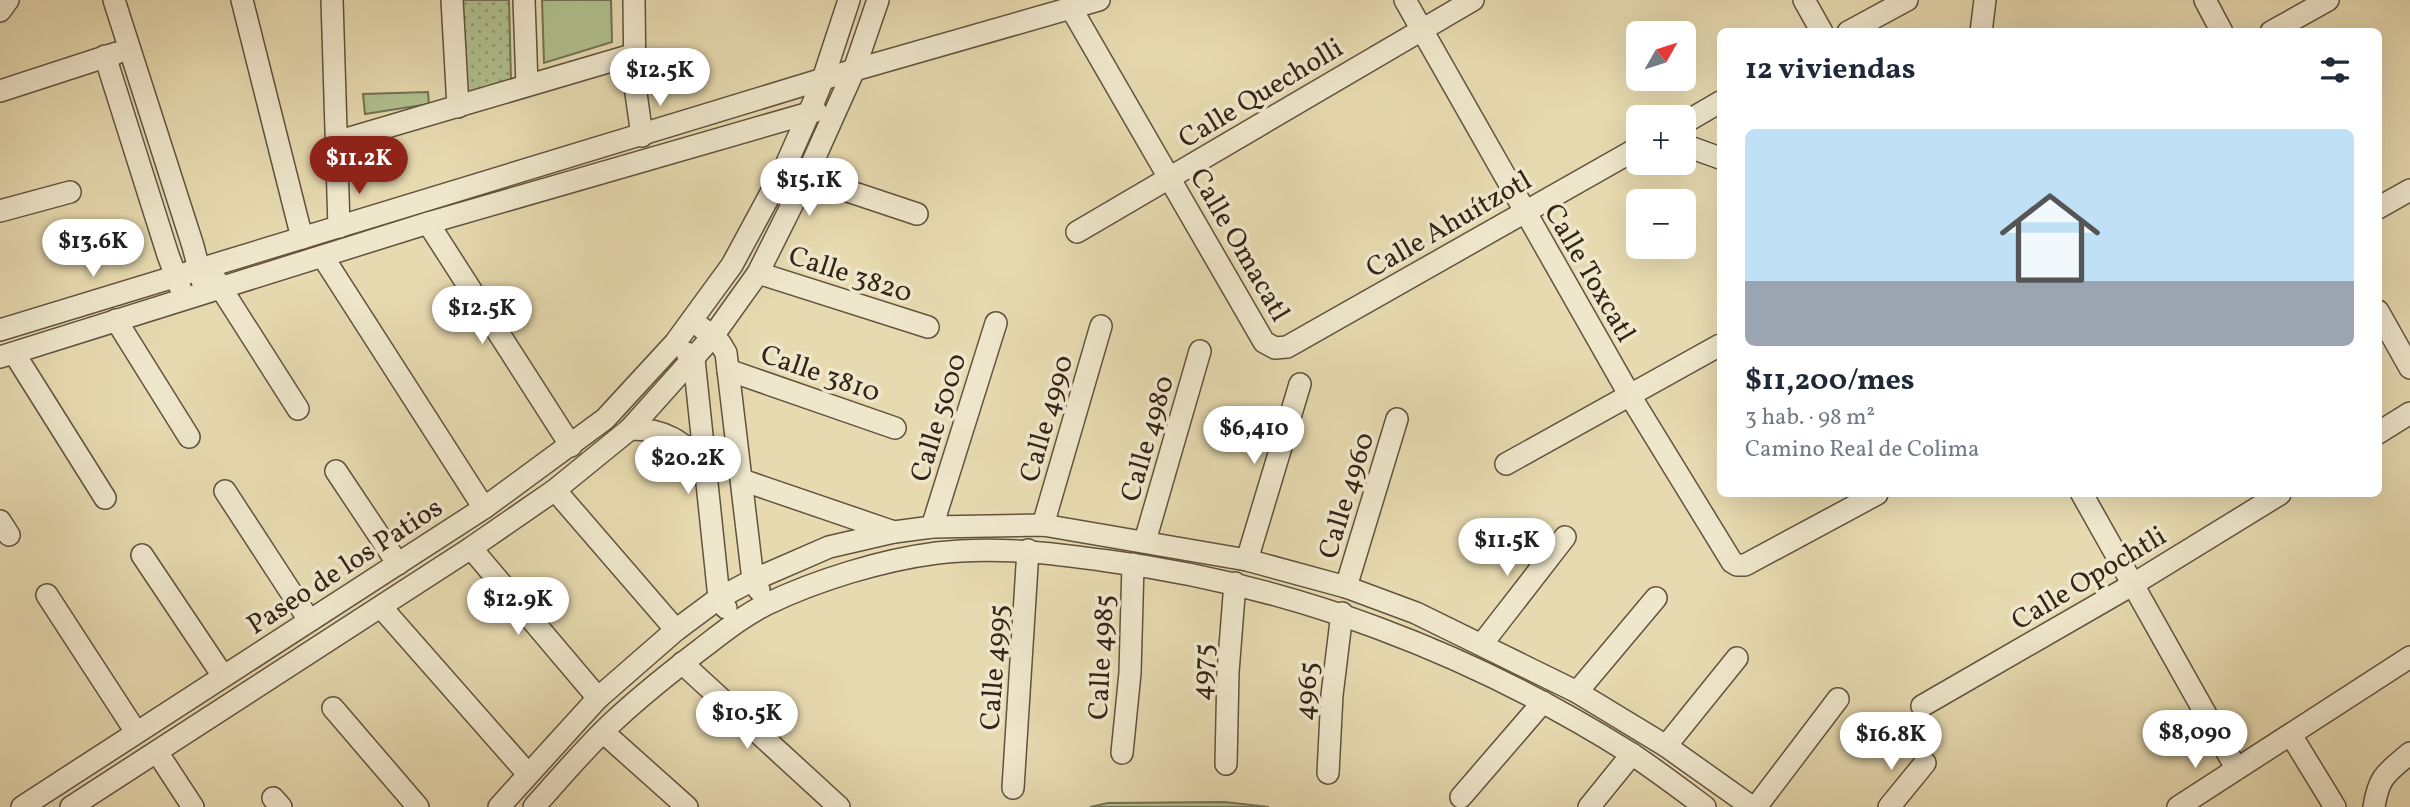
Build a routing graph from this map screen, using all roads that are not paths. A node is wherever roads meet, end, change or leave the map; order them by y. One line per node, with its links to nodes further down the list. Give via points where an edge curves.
1 (8, 0): 19 (street)
2 (114, 0): 26 (street)
3 (242, 0): 56 (street)
4 (332, 0): 39 (street)
5 (452, 0): 35 (street)
6 (524, 0): 31 (street)
7 (634, 0): 27 (street)
8 (849, 0): 30 (street, Paseo de los Patios)
9 (878, 0): 29 (street, Paseo de los Patios)
10 (1099, 0): 18 (street)
11 (1405, 0): 25 (street, Calle Toxcatl)
12 (1473, 0): 25 (street, Calle Quecholli)
13 (1804, 0): 20 (street)
14 (1907, 0): 21 (street)
15 (1985, 0): 22 (street)
16 (2205, 0): 23 (street)
17 (2328, 0): 24 (street)
18 (1071, 8): 29 (street); 46 (street, Calle Omacatl)
19 (0, 11)
20 (1820, 28)
21 (1855, 28)
22 (1982, 28)
23 (2220, 28)
24 (2278, 28)
25 (1421, 29): 46 (street, Calle Quecholli); 51 (street, Calle Toxcatl)
26 (129, 50): 28 (street); 58 (street)
27 (635, 54): 31 (street); 38 (street)
28 (105, 56): 32 (street); 60 (street)
29 (854, 70): 30 (street); 33 (street, Paseo de los Patios)
30 (823, 79): 36 (street, Paseo de los Patios); 38 (street)
31 (527, 85): 35 (street)
32 (0, 91)
33 (839, 104): 36 (street); 45 (street, Paseo de los Patios)
34 (1717, 104): 37 (street)
35 (458, 107): 39 (street)
36 (809, 113): 44 (street); 65 (street, Paseo de los Patios, via 732,265)
37 (1696, 116)
38 (642, 136): 40 (street)
39 (336, 142): 54 (street)
40 (610, 145): 44 (street); 54 (street)
41 (1696, 149): 43 (street)
42 (1626, 155): 51 (street, Calle Ahuítzotl)
43 (1717, 157)
44 (617, 169): 53 (street)
45 (806, 177): 52 (street); 59 (street, Paseo de los Patios)
46 (1170, 178): 55 (street, Calle Quecholli); 72 (street, Calle Omacatl, via 1264,342 1275,348)
47 (2410, 190): 49 (street)
48 (70, 192): 50 (street)
49 (2382, 206)
50 (0, 211)
51 (1524, 211): 72 (street, Calle Ahuítzotl); 80 (street, Calle Toxcatl)
52 (917, 214)
53 (428, 223): 57 (street); 88 (street)
54 (339, 227): 56 (street)
55 (1077, 232)
56 (302, 238): 58 (street)
57 (323, 257): 61 (street); 100 (street)
58 (203, 268): 60 (street); 61 (street)
59 (758, 273): 68 (street, Calle 3820); 70 (street, Paseo de los Patios)
60 (176, 276): 62 (street); 69 (street)
61 (213, 291): 62 (street); 81 (street)
62 (184, 300): 64 (street)
63 (2382, 318): 77 (street)
64 (116, 320): 75 (street); 87 (street)
65 (692, 321): 70 (street); 71 (street, Paseo de los Patios)
66 (996, 323): 102 (street, Calle 5000)
67 (1101, 326): 101 (street, Calle 4990)
68 (928, 327)
69 (0, 330)
70 (713, 336): 76 (street, Paseo de los Patios); 78 (street, via 724,348)
71 (674, 343): 76 (street); 88 (street, Paseo de los Patios, via 606,419)
72 (1287, 347)
73 (1717, 347): 80 (street)
74 (1200, 351): 105 (street, Calle 4980)
75 (7, 355): 98 (street)
76 (694, 359): 85 (street, Paseo de los Patios); 90 (street)
77 (2410, 368)
78 (728, 370): 84 (street, Calle 3810); 92 (street)
79 (1300, 384): 109 (street)
80 (1629, 394): 89 (street); 99 (street, Calle Toxcatl, via 1737,565 1745,565)
81 (298, 409)
82 (2410, 413): 86 (street)
83 (1397, 419): 115 (street, Calle 4960)
84 (895, 428)
85 (630, 429): 90 (street, via 653,430 676,439); 93 (street, Paseo de los Patios)
86 (2382, 430)
87 (189, 437)
88 (571, 446): 100 (street, Paseo de los Patios)
89 (1506, 464)
90 (706, 465): 117 (street)
91 (336, 471): 110 (street)
92 (742, 480): 103 (street); 112 (street)
93 (555, 490): 106 (street, Paseo de los Patios); 124 (street)
94 (225, 491): 122 (street)
95 (1867, 497): 99 (street)
96 (2083, 497): 114 (street)
97 (2275, 497): 114 (street, Calle Opochtli)
98 (105, 498)
99 (1848, 503)
100 (484, 508): 110 (street, Paseo de los Patios)
101 (1043, 525): 102 (street); 105 (street)
102 (932, 527): 103 (street)
103 (894, 532): 112 (street, via 829,547)
104 (1565, 537): 125 (street)
105 (1145, 541): 109 (street)
106 (471, 548): 120 (street, Paseo de los Patios); 131 (street)
107 (1028, 550): 111 (street); 119 (street, via 940,553 892,561); 149 (street, Calle 4995)
108 (142, 555): 129 (street)
109 (1247, 560): 115 (street)
110 (398, 564): 122 (street, Paseo de los Patios)
111 (1133, 564): 113 (street); 141 (street, Calle 4985)
112 (752, 580): 117 (street); 119 (street)
113 (1235, 583): 121 (street); 145 (street, 4975)
114 (2132, 585): 134 (street, Calle Opochtli); 146 (street)
115 (1346, 587): 125 (street, via 1416,612)
116 (47, 595): 136 (street)
117 (719, 598): 123 (street); 124 (street)
118 (1656, 598): 130 (street)
119 (767, 604): 123 (street)
120 (381, 607): 140 (street, Paseo de los Patios); 148 (street)
121 (1342, 613): 133 (street, via 1431,648); 147 (street, 4965)
122 (309, 620): 129 (street, Paseo de los Patios)
123 (735, 623): 128 (street)
124 (676, 630): 131 (street)
125 (1482, 644): 130 (street)
126 (2410, 657): 138 (street)
127 (1737, 658): 139 (street)
128 (682, 663): 137 (street); 158 (street)
129 (223, 676): 136 (street, Paseo de los Patios)
130 (1577, 692): 139 (street)
131 (598, 698): 148 (street)
132 (1838, 699): 161 (street)
133 (1543, 702): 143 (street); 150 (street)
134 (1922, 706)
135 (333, 708): 154 (street)
136 (136, 732): 151 (street, Paseo de los Patios)
137 (603, 732): 156 (street); 157 (street)
138 (2291, 735): 146 (street); 164 (street)
139 (1666, 746): 161 (street)
140 (157, 752): 152 (street, Paseo de los Patios); 153 (street)
141 (1122, 752)
142 (2410, 753): 165 (street, via 2382,777)
143 (1632, 754): 159 (street); 160 (street)
144 (1925, 763): 162 (street)
145 (1226, 764)
146 (2236, 768): 163 (street)
147 (1328, 773)
148 (528, 774): 155 (street)
149 (1013, 788)
150 (1461, 797)
151 (22, 807)
152 (71, 807)
153 (193, 807)
154 (418, 807)
155 (499, 807)
156 (534, 807)
157 (687, 807)
158 (839, 807)
159 (1589, 807)
160 (1706, 807)
161 (1754, 807)
162 (1889, 807)
163 (2178, 807)
164 (2335, 807)
165 (2374, 807)

